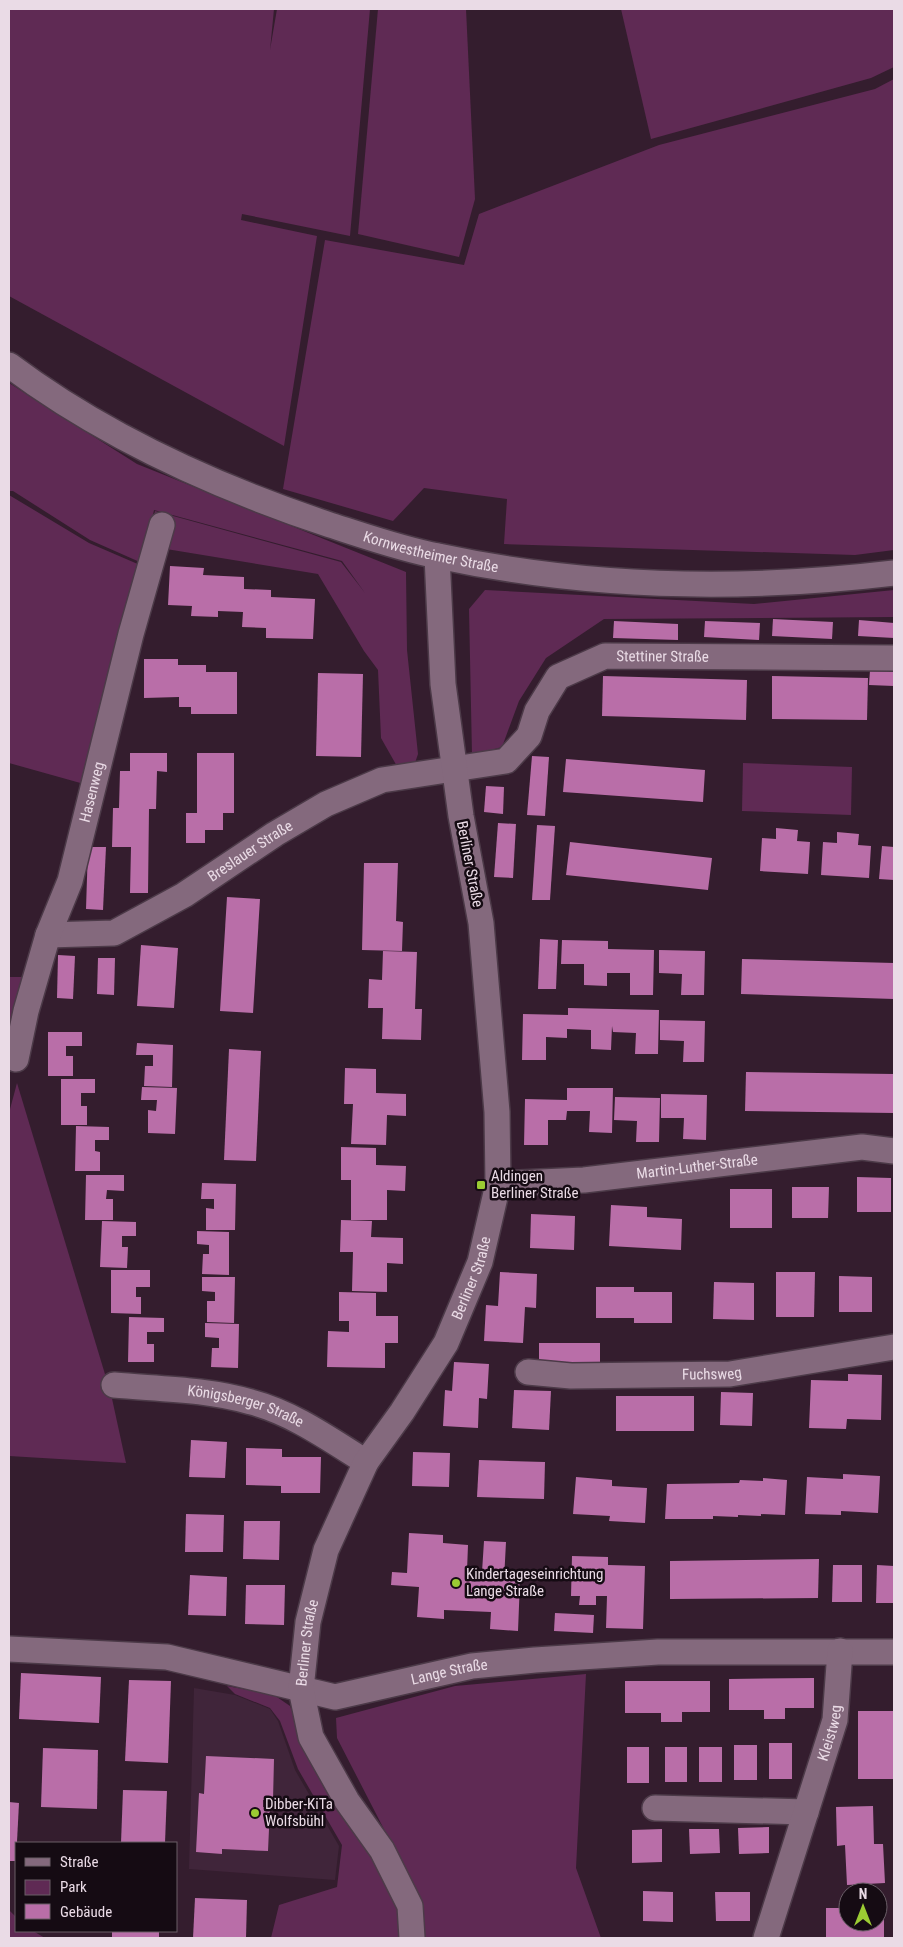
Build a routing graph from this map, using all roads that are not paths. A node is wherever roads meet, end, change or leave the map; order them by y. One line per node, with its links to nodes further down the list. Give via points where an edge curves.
1 (9, 365): 3 (street, Kornwestheimer Straße, via 44,392 115,434 193,473 266,504)
2 (162, 524): 7 (street, Hasenweg, via 70,881)
3 (437, 556): 4 (street, Kornwestheimer Straße, via 623,582 723,584); 6 (street, Berliner Straße, via 443,684)
4 (894, 573)
5 (894, 658): 6 (street, Stettiner Straße, via 605,656 558,677 538,711 529,736 506,761)
6 (455, 770): 7 (street, Breslauer Straße, via 382,780 326,804 184,895 114,933); 10 (street, Berliner Straße, via 481,923 496,1103)
7 (48, 935): 8 (street, Hasenweg)
8 (16, 1059)
9 (894, 1150): 10 (street, Martin-Luther-Straße, via 862,1147 584,1180)
10 (498, 1184): 14 (street, Berliner Straße, via 480,1262 446,1343)
11 (894, 1348): 12 (street, Fuchsweg, via 730,1374 571,1376)
12 (528, 1372)
13 (114, 1385): 14 (street, Königsberger Straße, via 211,1393 252,1402 298,1420)
14 (366, 1462): 18 (street, Berliner Straße, via 326,1550 308,1622)
15 (9, 1649): 18 (street, Lange Straße, via 167,1657)
16 (840, 1651): 17 (street, Lange Straße); 18 (street, Lange Straße, via 658,1652 535,1660 472,1666 335,1697); 20 (street, Kleistweg, via 835,1720)
17 (894, 1652)
18 (301, 1689): 21 (street, Berliner Straße, via 311,1737 347,1800 382,1850 410,1906)
19 (655, 1808): 20 (street)
20 (806, 1812): 22 (street, Kleistweg)
21 (412, 1938)
22 (766, 1938)

